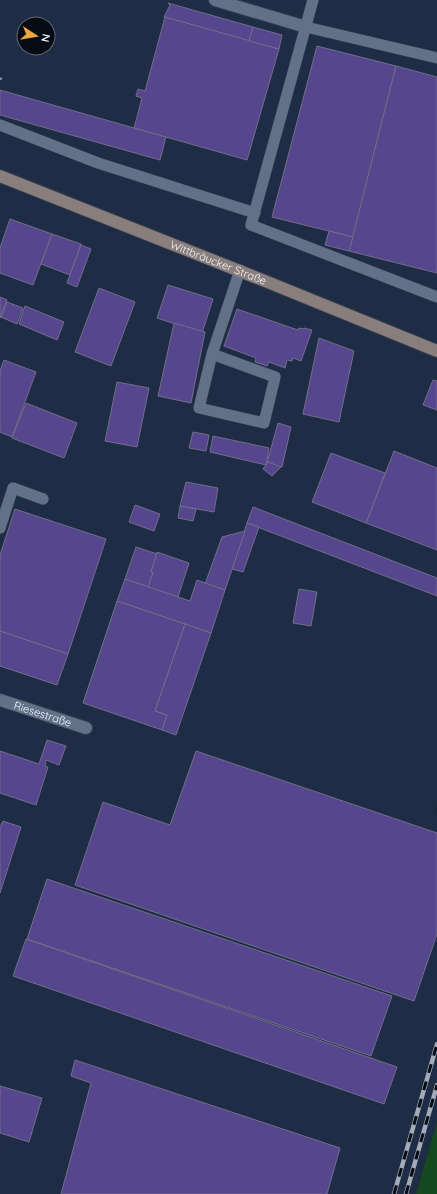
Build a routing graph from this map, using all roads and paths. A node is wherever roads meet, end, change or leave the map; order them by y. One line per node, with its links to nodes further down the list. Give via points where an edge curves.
1 (215, 0): 3 (street)
2 (313, 0): 3 (lane)
3 (306, 27): 4 (lane); 7 (lane)
4 (437, 58)
5 (0, 125): 7 (lane, via 98,163)
6 (0, 176): 8 (main road, Wittbräucker Straße)
7 (255, 213): 9 (lane, via 251,225)
8 (240, 270): 10 (main road, Wittbräucker Straße); 11 (lane)
9 (437, 297)
10 (437, 351)
11 (212, 354): 11 (lane, via 199,408 264,423 275,377)
12 (43, 499): 13 (lane, via 13,488)
13 (0, 528)
14 (0, 700): 15 (street, Riesestraße)
15 (86, 728)

